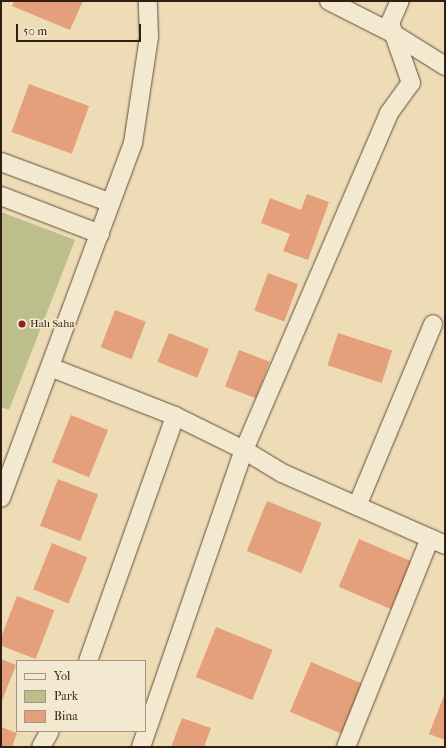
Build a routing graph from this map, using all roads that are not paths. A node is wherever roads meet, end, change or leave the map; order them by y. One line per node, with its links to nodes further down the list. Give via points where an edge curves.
1 (148, 1): 8 (street, via 149,37 134,143)
2 (329, 1): 4 (street)
3 (400, 1): 4 (street, via 390,23)
4 (394, 34): 5 (street); 13 (street, via 411,83 389,113)
5 (445, 66)
6 (1, 162): 8 (street)
7 (1, 196): 9 (street)
8 (111, 203): 9 (street)
9 (100, 234): 11 (street)
10 (433, 324): 15 (street)
11 (50, 368): 12 (street); 14 (street)
12 (175, 416): 13 (street); 17 (street)
13 (244, 450): 15 (street, via 282,473); 20 (street)
14 (2, 494)
15 (356, 506): 16 (street)
16 (438, 542): 21 (street)
17 (88, 660)
18 (49, 732): 19 (street)
19 (41, 747)
20 (141, 747)
21 (346, 747)

